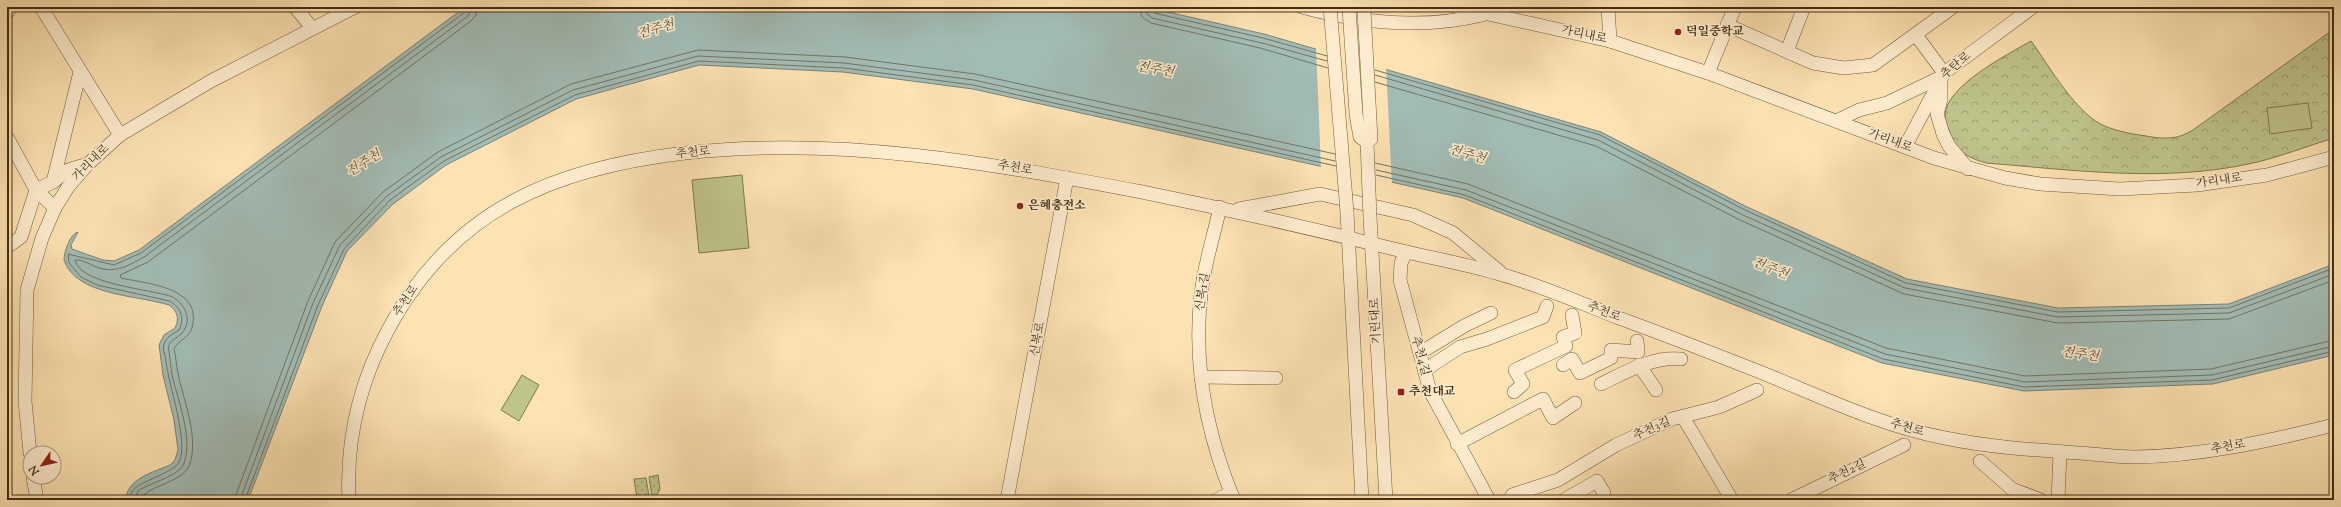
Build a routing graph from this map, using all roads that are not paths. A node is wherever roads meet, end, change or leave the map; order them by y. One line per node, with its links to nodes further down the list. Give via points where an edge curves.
1 (11, 7): 15 (street)
2 (41, 7): 22 (street)
3 (295, 7): 18 (street)
4 (355, 7): 18 (street, 가리내로)
5 (1302, 7): 16 (street, via 1389,24 1460,20)
6 (1330, 7): 39 (street, 기린대로, bridge)
7 (1457, 7): 16 (street, 가리내로)
8 (1608, 7): 20 (street)
9 (1735, 7): 17 (street)
10 (1804, 7): 21 (street)
11 (1953, 7): 19 (street)
12 (2033, 7): 24 (street, 추탄로)
13 (1349, 8): 28 (street, 기린대로, bridge, via 1356,114 1360,136)
14 (1364, 9): 28 (street, 기린대로, bridge, via 1371,139)
15 (7, 13)
16 (1484, 14): 20 (street, 가리내로)
17 (1728, 25): 21 (street); 23 (street)
18 (312, 28): 26 (street, 가리내로, via 211,81)
19 (1916, 35): 21 (street, via 1873,65 1844,68 1813,62); 24 (street)
20 (1610, 41): 23 (street, 가리내로)
21 (1787, 51)
22 (80, 72): 26 (street); 34 (street)
23 (1708, 73): 25 (street, 가리내로)
24 (1942, 75): 25 (street, via 1887,103 1858,110); 29 (street, 추탄로); 32 (street, via 1938,114 1943,134 1949,146)
25 (1836, 122): 29 (street, 가리내로)
26 (120, 135): 31 (street, 가리내로)
27 (7, 137): 35 (street)
28 (1367, 142): 40 (street, 기린대로, bridge)
29 (1905, 147): 32 (street, 가리내로)
30 (2334, 157): 32 (street, 가리내로, via 2267,175 2197,185 2120,189 2040,184)
31 (88, 164): 34 (street, via 68,170); 37 (street, 가리내로, via 68,187)
32 (1968, 169)
33 (1067, 178): 36 (street, 추천로); 72 (street, 추천로, via 1005,166 891,151 761,147 705,151 626,162 582,172 538,188 501,208 464,235 422,278 399,310 367,375 357,411 347,471); 73 (street, 신복로)
34 (54, 182): 35 (street)
35 (36, 190): 37 (street); 41 (street, via 21,237)
36 (1220, 207): 38 (street, 추천로); 53 (street, 신복1길, via 1201,292 1197,340)
37 (55, 208): 63 (street, 가리내로, via 42,238 27,290 25,401)
38 (1235, 210): 39 (street, 추천로); 43 (street, 추천로, via 1320,194 1413,215 1453,233)
39 (1347, 237): 40 (street, 추천로); 75 (street, 기린대로)
40 (1372, 243): 42 (street, 추천로); 76 (street, 기린대로)
41 (7, 247)
42 (1404, 258): 43 (street, 추천로); 48 (street, 추천4길, via 1400,280)
43 (1502, 274): 65 (street, 추천로, via 1911,431 1948,439)
44 (1547, 306): 52 (street, via 1543,317 1460,347)
45 (1491, 313): 48 (street)
46 (1572, 315): 58 (street, 추천로, via 1575,333 1563,337 1566,346 1516,370 1523,384)
47 (1637, 341): 50 (street, via 1638,352 1611,350 1611,358 1580,373 1572,359)
48 (1420, 353): 52 (street, 추천4길)
49 (1681, 359): 51 (street, via 1670,358)
50 (1563, 365)
51 (1639, 365): 55 (street); 56 (street)
52 (1425, 370): 62 (street, 추천4길, via 1430,391)
53 (1201, 377): 54 (street); 70 (street, 신복1길, via 1213,442)
54 (1276, 378)
55 (1601, 384)
56 (1656, 390)
57 (1757, 390): 60 (street, 추천3길, via 1719,407)
58 (1514, 392)
59 (1575, 403): 62 (street, via 1553,418 1543,399)
60 (1683, 417): 67 (street, 추천3길, via 1672,419 1616,445); 80 (street)
61 (2334, 425): 65 (street, 추천로, via 2219,449 2135,457)
62 (1457, 444): 77 (street, 추천4길)
63 (29, 445)
64 (1904, 445): 81 (street, 추천2길)
65 (2060, 452): 83 (street)
66 (1980, 461): 82 (street, via 2012,489)
67 (1553, 481): 78 (street, 추천3길, via 1512,495); 79 (street, via 1559,496)
68 (34, 485): 71 (street)
69 (1604, 493): 79 (street, via 1597,481)
70 (1232, 497): 74 (street)
71 (37, 500)
72 (349, 500)
73 (1007, 500)
74 (1216, 500)
75 (1362, 500)
76 (1386, 500)
77 (1489, 500)
78 (1510, 500)
79 (1564, 500)
80 (1732, 500)
81 (1791, 500)
82 (2042, 500)
83 (2058, 500)

